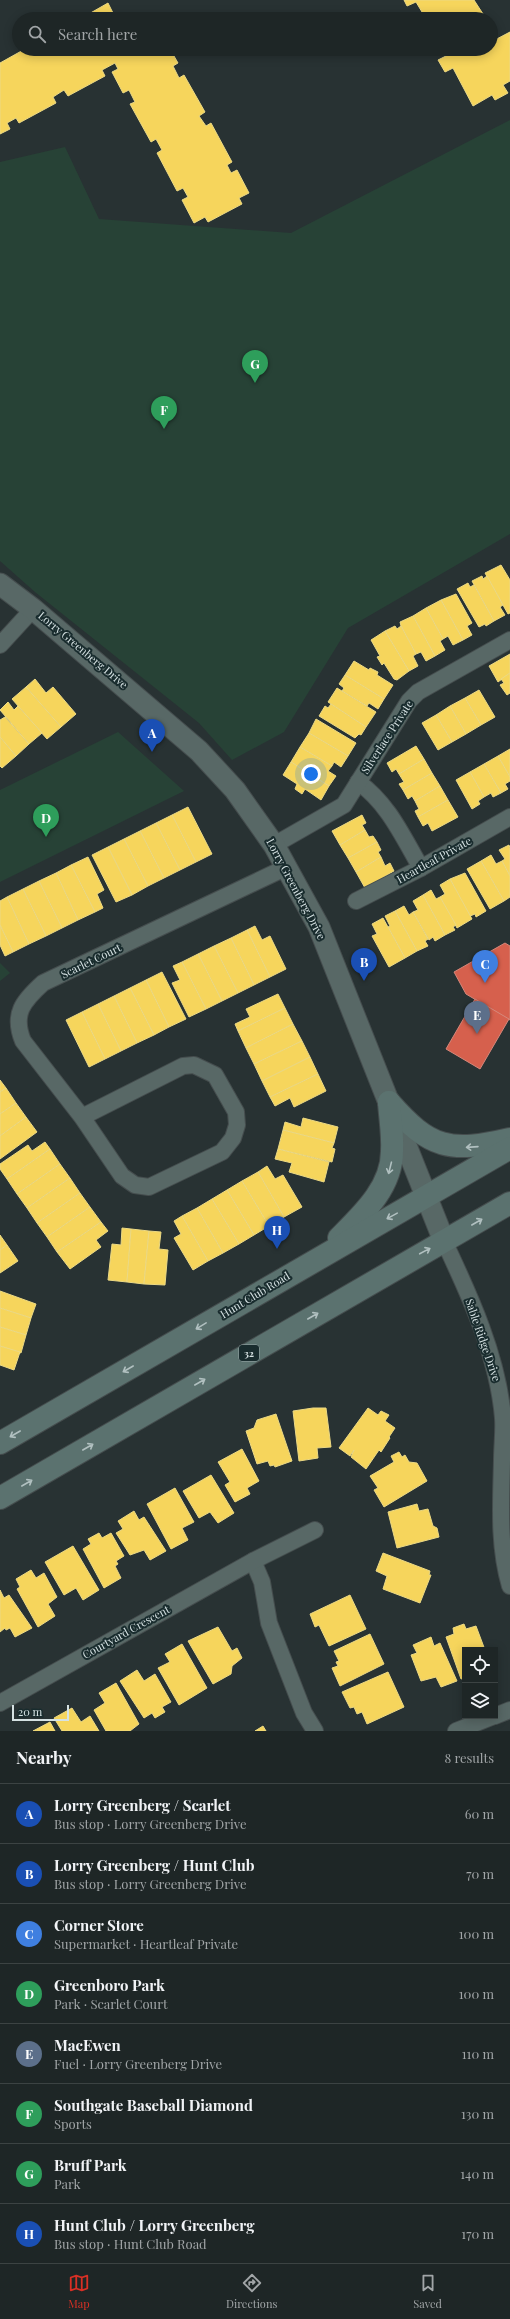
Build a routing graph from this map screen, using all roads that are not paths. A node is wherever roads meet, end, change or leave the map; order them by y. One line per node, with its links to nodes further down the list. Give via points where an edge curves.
1 (0, 584): 2 (street, Lorry Greenberg Drive)
2 (33, 608): 4 (street); 7 (street, Lorry Greenberg Drive, via 199,751 235,790)
3 (510, 640): 5 (street, Silverlace Private, via 418,692 409,701)
4 (0, 645)
5 (358, 782): 7 (street, Silverlace Private, via 344,805); 9 (street, via 383,803)
6 (510, 817): 9 (street, Heartleaf Private)
7 (274, 845): 8 (street, Lorry Greenberg Drive)
8 (286, 867): 11 (street, Lorry Greenberg Drive, via 318,927); 12 (street, Scarlet Court, via 43,983 31,994 20,1010 17,1027 23,1041)
9 (421, 868): 10 (street, Heartleaf Private)
10 (356, 901)
11 (390, 1102): 13 (main road, one-way to 11, via 465,1147 439,1143 418,1132); 15 (street, Lorry Greenberg Drive); 18 (main road, one-way to 18, via 392,1151 384,1186 346,1231)
12 (82, 1117): 12 (street, Scarlet Court, via 183,1066 194,1065 215,1074 236,1112 237,1125 233,1138 222,1152 149,1187 135,1185 122,1176)
13 (510, 1139)
14 (510, 1148): 15 (main road, Hunt Club Road)
15 (426, 1196): 17 (street, Lorry Greenberg Drive); 18 (main road, Hunt Club Road, one-way to 18)
16 (510, 1203): 17 (main road, 32, one-way to 16)
17 (444, 1241): 20 (main road, 32, one-way to 17); 23 (street, Sable Ridge Drive, via 480,1325 496,1374 503,1418 500,1503 503,1561)
18 (318, 1257): 19 (main road, Hunt Club Road, one-way to 19)
19 (0, 1443)
20 (0, 1498)
21 (314, 1530): 22 (street, Courtyard Crescent)
22 (253, 1561): 24 (street, Courtyard Crescent); 28 (street, via 262,1582 269,1623 304,1713)
23 (510, 1586)
24 (0, 1703)
25 (510, 1710): 26 (street)
26 (498, 1714)
27 (486, 1719): 29 (street)
28 (315, 1731)
29 (456, 1731)

